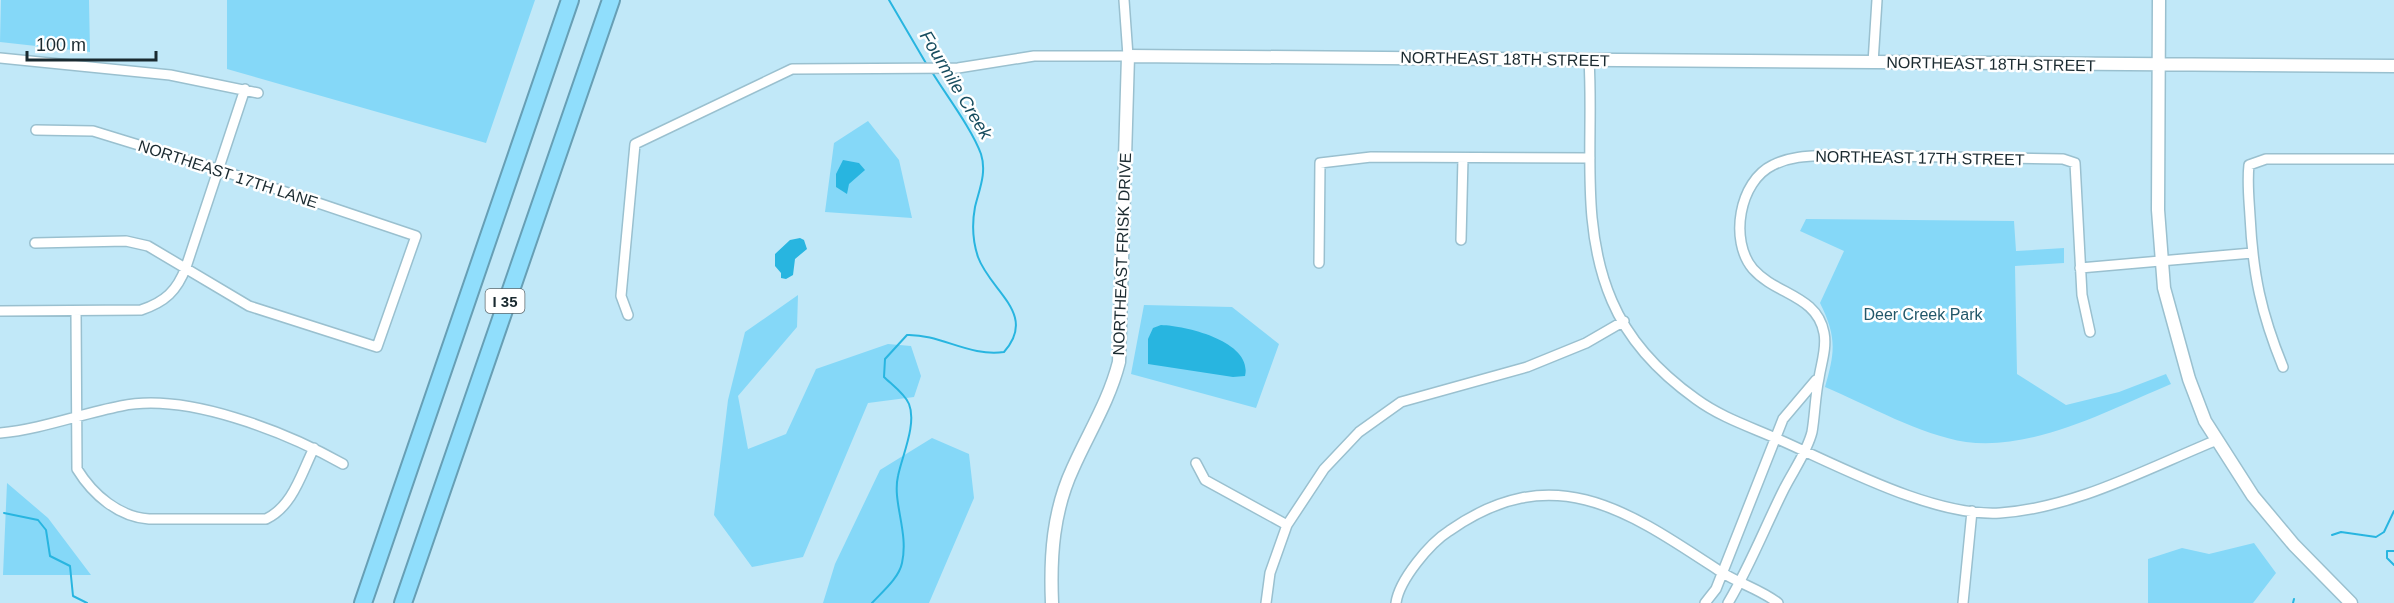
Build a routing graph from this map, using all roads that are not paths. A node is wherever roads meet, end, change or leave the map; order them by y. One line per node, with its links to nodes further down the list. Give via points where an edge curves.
1 (570, 0): 45 (highway, I 35)
2 (611, 0): 46 (highway, I 35)
3 (1124, 0): 6 (street, NORTHEAST FRISK DRIVE)
4 (1877, 0): 9 (street)
5 (2159, 0): 10 (street)
6 (1128, 56): 8 (street, NORTHEAST 18TH STREET); 28 (street, NORTHEAST 18TH STREET, via 1034,56 958,68 792,69 635,144 621,296); 47 (street, NORTHEAST FRISK DRIVE, via 1119,362 1057,513 1051,561)
7 (0, 58): 12 (street, via 170,75)
8 (1589, 60): 9 (street, NORTHEAST 18TH STREET); 16 (street)
9 (1874, 63): 10 (street, NORTHEAST 18TH STREET)
10 (2159, 66): 11 (street, NORTHEAST 18TH STREET); 22 (street, via 2158,210)
11 (2394, 66)
12 (245, 89): 13 (street); 18 (street)
13 (258, 93)
14 (36, 130): 18 (street, NORTHEAST 17TH LANE, via 93,131)
15 (1462, 158): 16 (street); 19 (street); 23 (street, via 1371,158 1320,163)
16 (1590, 158): 29 (street, via 1594,237 1612,301)
17 (2394, 159): 21 (street, via 2254,161 2249,165 2248,175)
18 (220, 170): 24 (street); 24 (street, NORTHEAST 17TH LANE, via 416,236 376,347 249,306)
19 (1461, 240)
20 (35, 243): 24 (street, via 137,242)
21 (2252, 253): 22 (street); 31 (street, via 2265,323)
22 (2162, 261): 25 (street); 36 (street, via 2164,288 2189,380)
23 (1319, 263)
24 (186, 267): 27 (street, via 171,295 158,305 141,310)
25 (2080, 268): 30 (street); 32 (street, NORTHEAST 17TH STREET, via 2075,164 2063,159 1830,155 1795,158 1771,166 1755,178 1744,200 1744,249 1752,268 1773,286 1807,302 1817,314 1825,334)
26 (0, 311): 27 (street)
27 (76, 312): 33 (street)
28 (628, 315)
29 (1624, 321): 35 (street, via 1650,360 1698,401 1732,421); 42 (street, via 1586,343 1527,367 1401,402 1359,432 1324,469)
30 (2090, 332)
31 (2283, 368)
32 (1819, 374): 35 (street, NORTHEAST 17TH STREET, via 1783,419); 38 (street, NORTHEAST 17TH STREET, via 1812,433)
33 (77, 418): 34 (street); 37 (street, via 121,406 178,403 205,408); 37 (street, via 77,470 85,482 132,518 266,519 281,512)
34 (0, 433)
35 (1777, 439): 38 (street); 43 (street, NORTHEAST 17TH STREET)
36 (2217, 440): 41 (street, via 2045,506 1999,513); 54 (street, via 2274,522)
37 (314, 448): 40 (street)
38 (1804, 451): 41 (street, via 1911,496); 44 (street, NORTHEAST 17TH STREET)
39 (1196, 463): 42 (street, via 1205,480)
40 (343, 464)
41 (1972, 511): 53 (street)
42 (1287, 525): 48 (street, via 1270,573)
43 (1722, 573): 44 (street); 49 (street, via 1652,528 1604,504 1575,496 1544,496 1481,510 1435,540 1413,569); 50 (street, NORTHEAST 17TH STREET, via 1716,590)
44 (1741, 582): 51 (street, NORTHEAST 17TH STREET); 52 (street)
45 (363, 603)
46 (403, 603)
47 (1052, 603)
48 (1266, 603)
49 (1396, 603)
50 (1705, 603)
51 (1728, 603)
52 (1778, 603)
53 (1963, 603)
54 (2351, 603)

